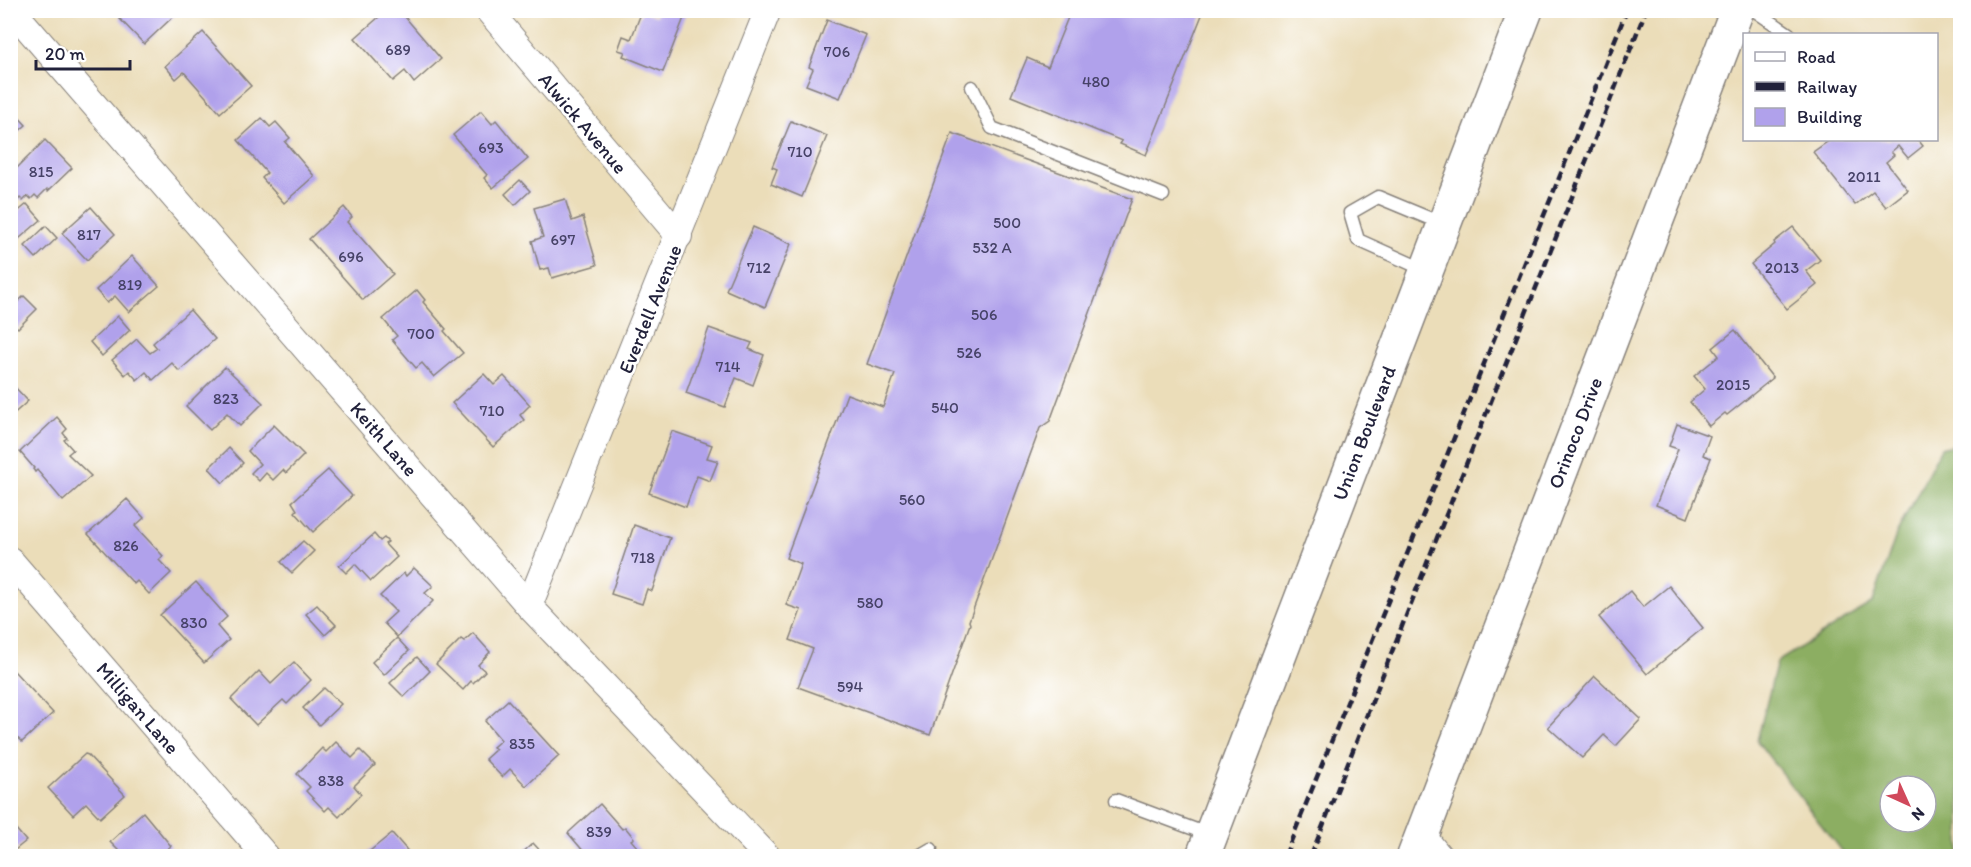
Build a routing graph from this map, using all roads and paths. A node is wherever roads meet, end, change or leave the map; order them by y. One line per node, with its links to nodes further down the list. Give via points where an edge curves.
1 (12, 10): 14 (street, Keith Lane)
2 (488, 10): 11 (street, Alwick Avenue)
3 (768, 10): 11 (street, Everdell Avenue)
4 (1526, 10): 10 (main road, Union Boulevard)
5 (1737, 10): 18 (main road, Orinoco Drive)
6 (1754, 10): 7 (lane)
7 (1788, 33)
8 (972, 87): 9 (lane, via 992,128)
9 (1163, 195)
10 (1443, 224): 12 (main road, Union Boulevard); 12 (lane, via 1378,197 1350,213 1358,240)
11 (679, 236): 14 (street, Everdell Avenue)
12 (1426, 270): 16 (main road, Union Boulevard)
13 (10, 560): 19 (street, Milligan Lane)
14 (529, 606): 20 (street, Keith Lane)
15 (1116, 800): 16 (lane)
16 (1206, 846)
17 (931, 849): 21 (lane)
18 (1425, 850)
19 (266, 856)
20 (767, 856)
21 (919, 856)

